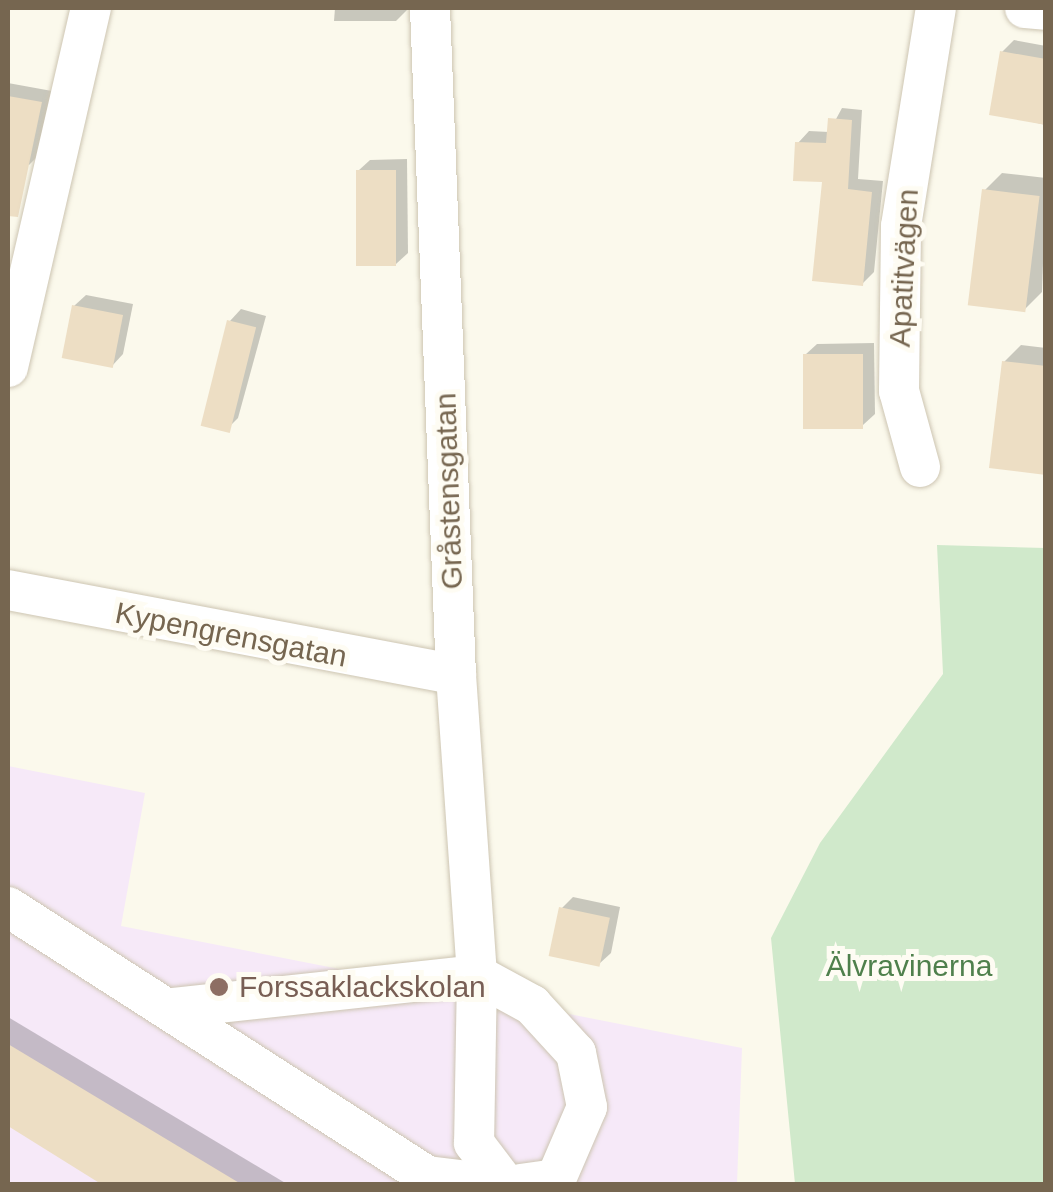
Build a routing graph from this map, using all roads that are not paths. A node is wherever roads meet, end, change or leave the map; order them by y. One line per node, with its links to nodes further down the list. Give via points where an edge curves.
1 (92, 8): 6 (street)
2 (430, 8): 9 (street, Gråstensgatan)
3 (936, 8): 7 (street, Apatitvägen, via 901,226 898,391)
4 (1025, 8): 5 (street)
5 (1046, 10)
6 (8, 367)
7 (920, 467)
8 (8, 590): 9 (street, Kypengrensgatan)
9 (456, 675): 11 (street, Gråstensgatan)
10 (8, 908): 12 (street)
11 (477, 975): 12 (street); 14 (street, Gråstensgatan, via 474,1143); 15 (street, via 532,1005 576,1053 587,1107 556,1179)
12 (173, 1008): 13 (street, via 428,1176)
13 (492, 1184)
14 (505, 1184)
15 (520, 1184)

